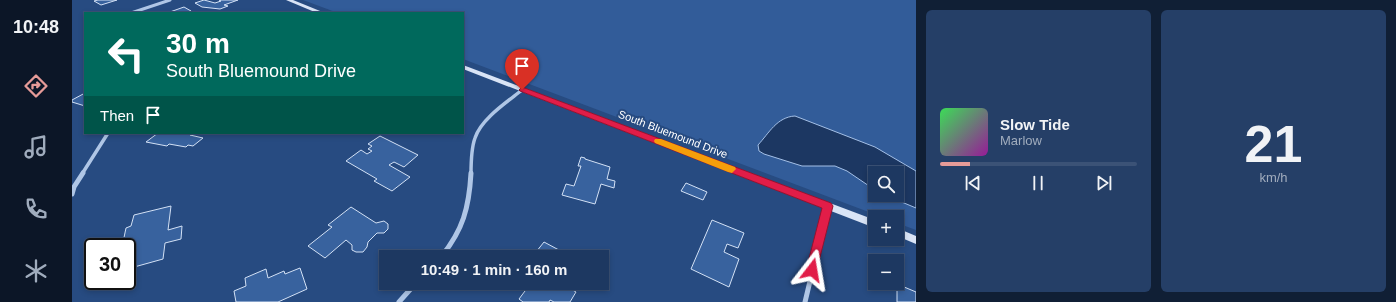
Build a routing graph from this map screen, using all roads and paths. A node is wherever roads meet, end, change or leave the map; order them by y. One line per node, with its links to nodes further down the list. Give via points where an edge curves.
1 (170, 0): 3 (street)
2 (288, 0): 4 (main road)
3 (133, 12)
4 (319, 12)
5 (464, 67): 6 (main road, South Bluemound Drive)
6 (522, 90): 9 (main road, South Bluemound Drive); 13 (street, via 476,134 470,197 463,224)
7 (107, 134): 8 (street)
8 (72, 194)
9 (828, 206): 10 (main road, South Bluemound Drive); 16 (street)
10 (868, 221)
11 (904, 235): 12 (main road)
12 (916, 240)
13 (446, 250)
14 (410, 290): 15 (street)
15 (399, 302)
16 (805, 302)

